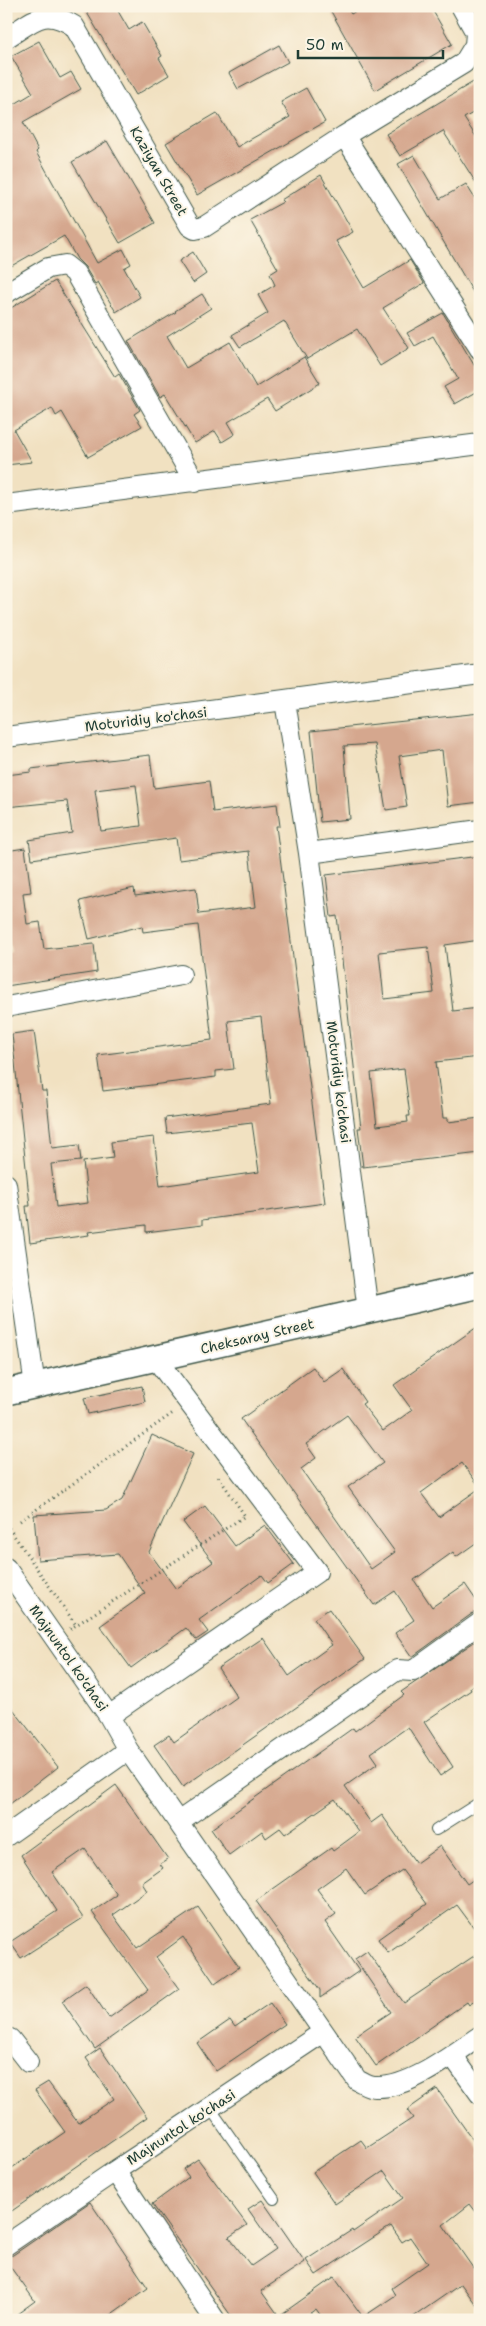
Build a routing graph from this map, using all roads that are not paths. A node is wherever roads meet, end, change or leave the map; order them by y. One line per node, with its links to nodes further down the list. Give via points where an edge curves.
1 (461, 6): 3 (street)
2 (61, 11): 4 (street, Kaziyan Street, via 44,15); 5 (street, Kaziyan Street, via 74,26 190,226 195,229 204,227)
3 (478, 32): 5 (street, Kaziyan Street, via 464,63)
4 (6, 38)
5 (345, 137): 7 (street)
6 (6, 293): 9 (street, via 48,268 65,265 75,273)
7 (480, 350)
8 (480, 444): 9 (street)
9 (195, 482): 10 (street)
10 (6, 505)
11 (480, 674): 12 (street, Moturidiy ko'chasi)
12 (285, 701): 13 (street, Moturidiy ko'chasi); 15 (street, Moturidiy ko'chasi)
13 (6, 737)
14 (480, 830): 15 (street)
15 (310, 853): 20 (street, Moturidiy ko'chasi)
16 (181, 975): 17 (street)
17 (6, 1007)
18 (6, 1184): 22 (street)
19 (480, 1285): 20 (street, Cheksaray Street)
20 (368, 1311): 21 (street, Cheksaray Street)
21 (156, 1360): 22 (street, Cheksaray Street); 26 (street, via 317,1572)
22 (35, 1386): 23 (street, Cheksaray Street)
23 (6, 1392)
24 (6, 1568): 26 (street, Majnuntol ko'chasi)
25 (480, 1623): 29 (street, via 412,1671 397,1670)
26 (109, 1716): 27 (street, Majnuntol ko'chasi)
27 (128, 1750): 29 (street, Majnuntol ko'chasi); 31 (street)
28 (480, 1802): 30 (lane)
29 (178, 1822): 32 (street, Majnuntol ko'chasi)
30 (436, 1830)
31 (6, 1836)
32 (322, 2033): 35 (street, Majnuntol ko'chasi, via 356,2080 372,2087 393,2087); 38 (street, Majnuntol ko'chasi)
33 (480, 2036): 35 (street, Majnuntol ko'chasi)
34 (6, 2038): 36 (street)
35 (452, 2055): 37 (street)
36 (28, 2062)
37 (480, 2094)
38 (210, 2108): 39 (street, Majnuntol ko'chasi); 40 (lane)
39 (115, 2171): 41 (street); 42 (street, Majnuntol ko'chasi)
40 (274, 2199)
41 (6, 2245)
42 (215, 2320)

